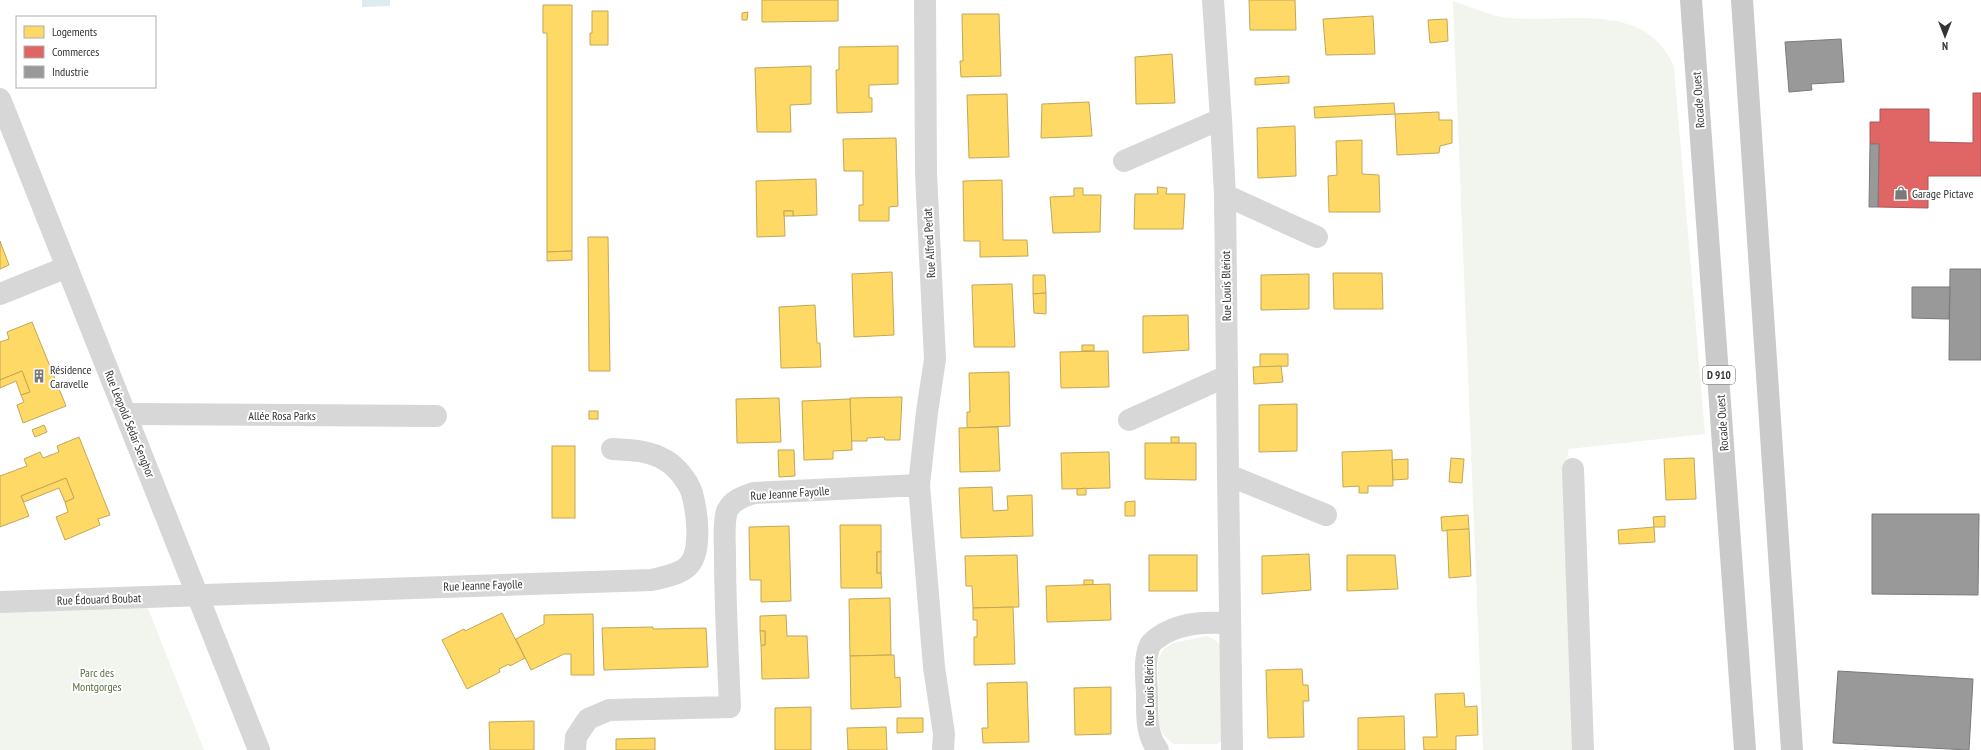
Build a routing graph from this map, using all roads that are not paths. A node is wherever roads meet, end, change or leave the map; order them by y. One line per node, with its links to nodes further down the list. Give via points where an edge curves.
1 (925, 0): 19 (street, Rue Alfred Perlat, via 926,173 935,359)
2 (1213, 0): 6 (street, Rue Louis Blériot)
3 (1691, 0): 30 (main road, Rocade Ouest / D 910)
4 (1742, 0): 31 (main road)
5 (1, 102): 10 (street, Rue Léopold Sédar Senghor)
6 (1220, 119): 7 (street); 8 (street, Rue Louis Blériot)
7 (1124, 160)
8 (1225, 195): 9 (street); 12 (street, Rue Louis Blériot)
9 (1317, 237)
10 (67, 267): 11 (street); 13 (street, Rue Léopold Sédar Senghor)
11 (0, 294)
12 (1227, 376): 15 (street); 18 (street, Rue Louis Blériot)
13 (127, 414): 14 (street, Allée Rosa Parks); 21 (street, Rue Léopold Sédar Senghor)
14 (436, 416)
15 (1129, 420)
16 (612, 449): 21 (street, Rue Jeanne Fayolle, via 637,450 653,454 673,465 688,484 692,493 698,545 686,567 652,580)
17 (1573, 469): 29 (street)
18 (1228, 475): 20 (street); 23 (street, Rue Louis Blériot)
19 (919, 485): 25 (street, Rue Jeanne Fayolle, via 754,493 743,496 733,503 727,511 725,530 730,707 609,710 588,719 576,737); 26 (street, via 934,667)
20 (1326, 515)
21 (198, 595): 22 (street, Rue Édouard Boubat); 24 (street, Rue Léopold Sédar Senghor)
22 (0, 602)
23 (1230, 623): 27 (street, Rue Louis Blériot, via 1199,622 1178,626 1151,644 1146,658 1147,717 1150,733); 28 (street, Rue Louis Blériot)
24 (259, 750)
25 (575, 750)
26 (944, 750)
27 (1158, 750)
28 (1232, 750)
29 (1583, 750)
30 (1745, 750)
31 (1792, 750)

